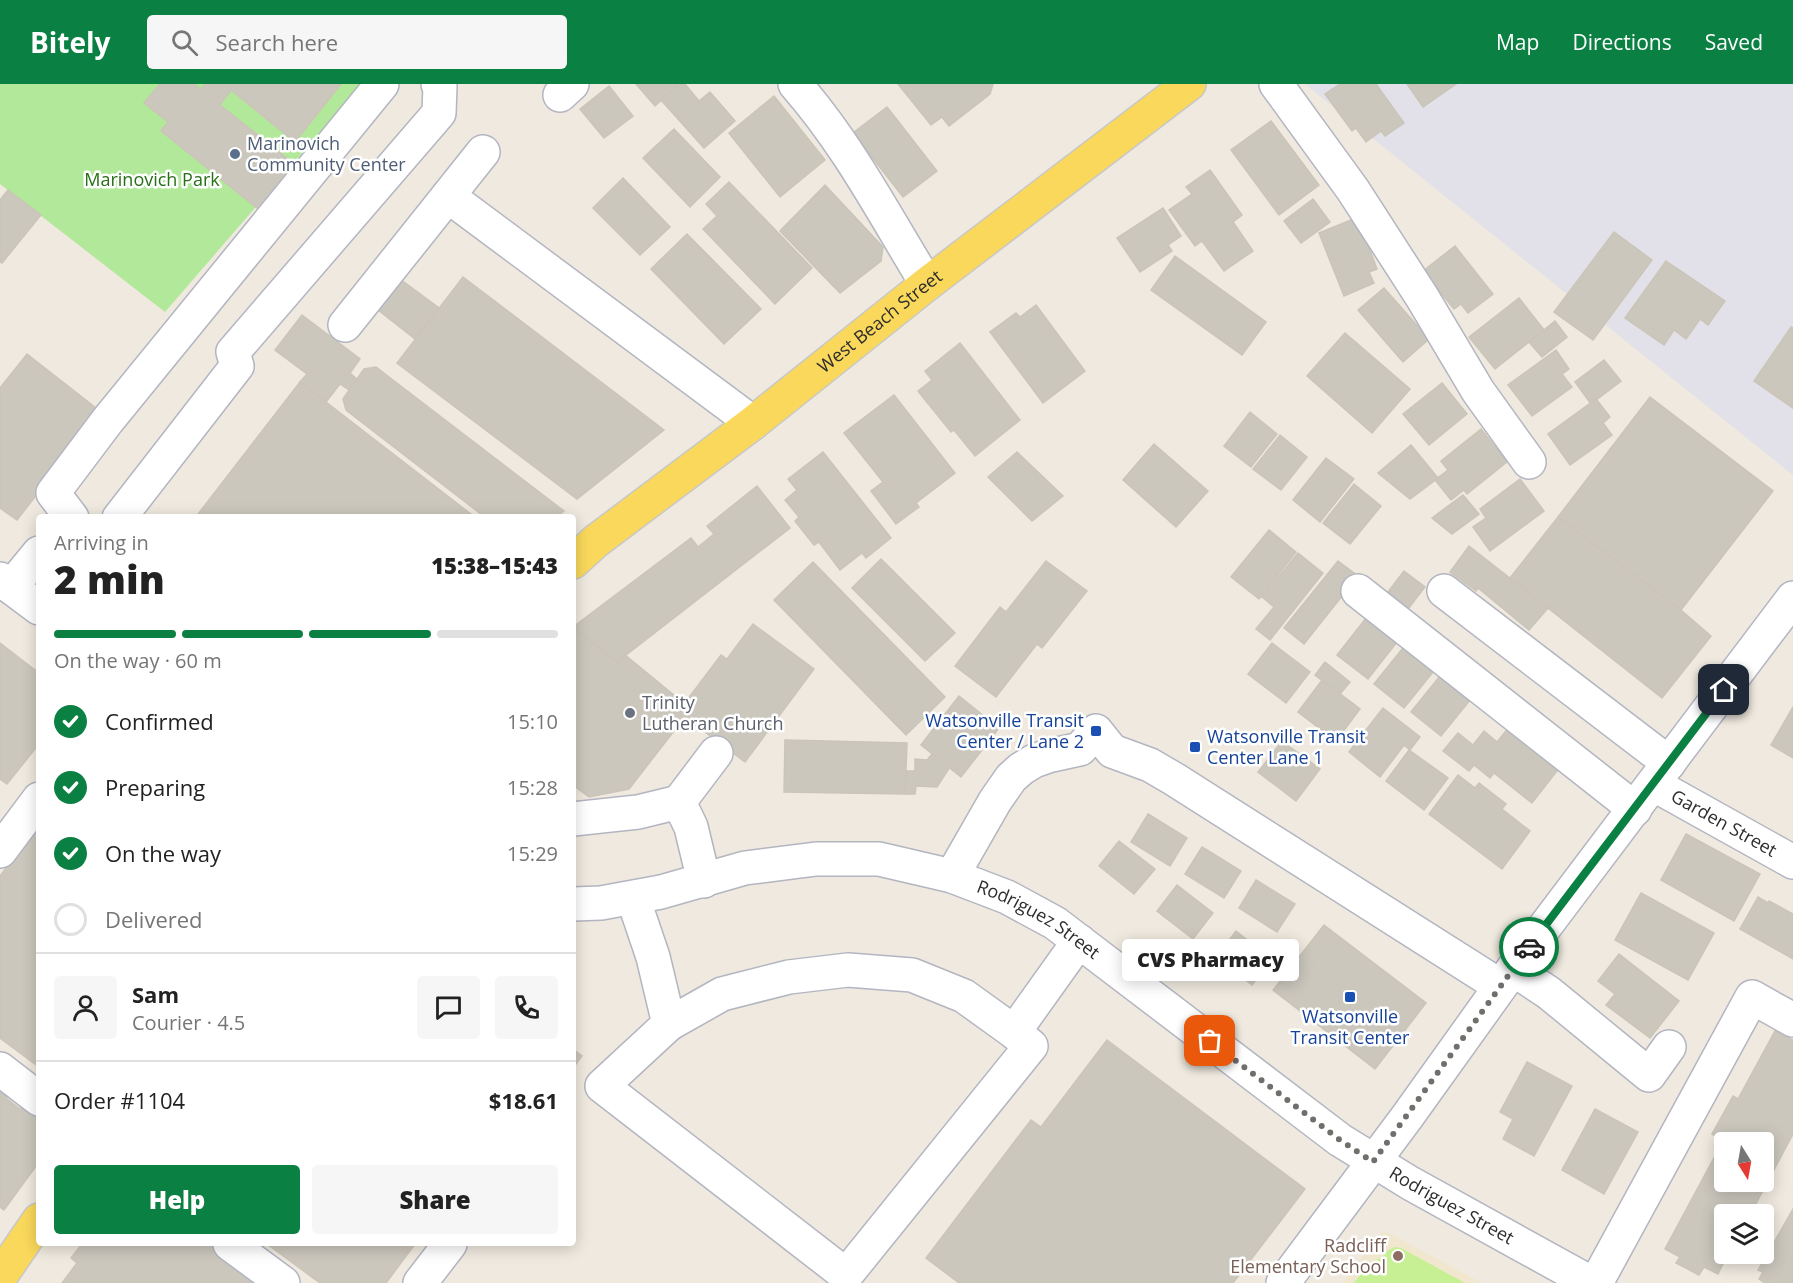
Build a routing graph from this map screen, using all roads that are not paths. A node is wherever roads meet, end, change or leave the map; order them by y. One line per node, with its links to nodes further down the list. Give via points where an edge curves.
1 (382, 84): 12 (street, via 53,493)
2 (438, 84): 13 (street, via 439,113 233,352 237,366)
3 (795, 84): 8 (street, via 859,171)
4 (1189, 84): 8 (main road, West Beach Street)
5 (1276, 84): 11 (street, via 1353,190 1478,391)
6 (483, 152): 7 (street)
7 (448, 196): 9 (street); 10 (street)
8 (927, 284): 10 (main road, West Beach Street)
9 (345, 325)
10 (753, 423): 15 (main road, West Beach Street)
11 (1529, 462)
12 (69, 514)
13 (122, 514)
14 (36, 556): 16 (street)
15 (576, 559)
16 (5, 583): 20 (street)
17 (1358, 591): 22 (street)
18 (1444, 591): 22 (street)
19 (1793, 598): 22 (street)
20 (36, 606)
21 (716, 753): 23 (street)
22 (1652, 785): 27 (street, Garden Street); 33 (street)
23 (680, 802): 25 (street, via 638,812); 29 (street, via 691,827)
24 (36, 803): 26 (street)
25 (576, 819)
26 (0, 851)
27 (1793, 862)
28 (952, 876): 29 (street, Rodriguez Street, via 879,859 816,859 745,868); 32 (street, Rodriguez Street, via 1006,897); 33 (street, via 1011,778 1034,761 1080,749 1096,731 1112,751 1150,765)
29 (704, 880): 30 (street, Rodriguez Street)
30 (633, 898): 31 (street, Rodriguez Street); 35 (street, via 653,957)
31 (576, 904)
32 (1080, 940): 36 (street); 41 (street, Rodriguez Street)
33 (1506, 977): 37 (street, via 1549,993 1649,1075); 41 (street)
34 (1793, 1020): 51 (street, via 1752,997)
35 (669, 1024): 36 (street, via 723,994 789,977 848,970 912,975 964,996); 39 (street)
36 (1014, 1032): 46 (street, via 1031,1046)
37 (1669, 1047)
38 (0, 1069): 40 (street)
39 (588, 1086): 46 (street)
40 (36, 1098)
41 (1373, 1162): 49 (street); 50 (street, Rodriguez Street)
42 (36, 1224): 45 (main road)
43 (233, 1246): 47 (street)
44 (448, 1246): 48 (street)
45 (0, 1277)
46 (848, 1280)
47 (283, 1283)
48 (420, 1283)
49 (1283, 1283)
50 (1591, 1283)
51 (1596, 1283)

